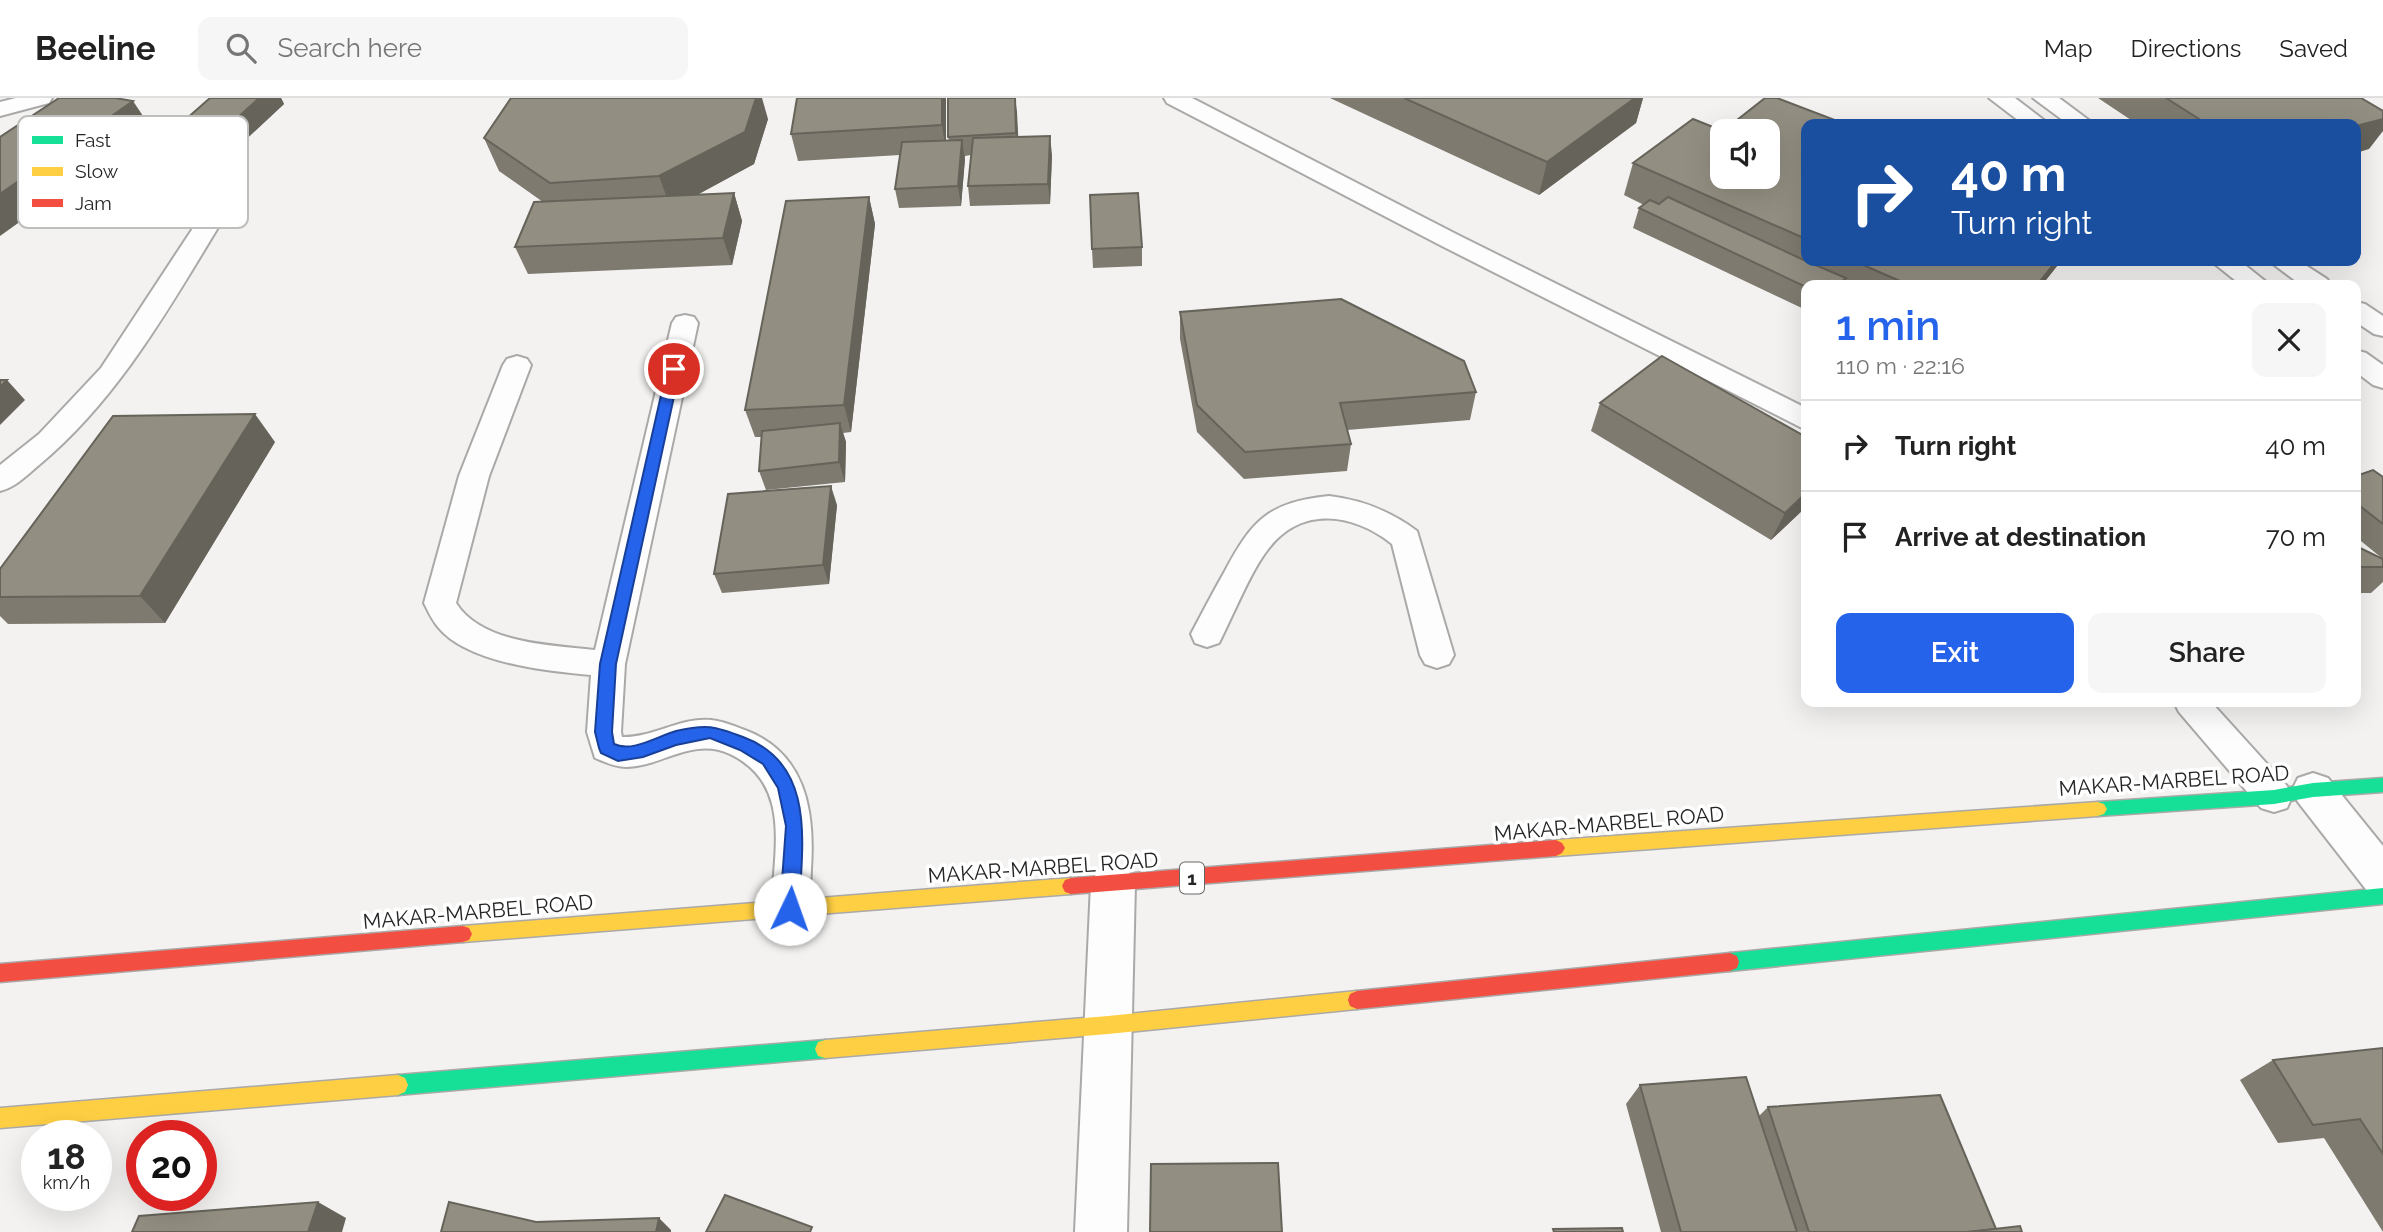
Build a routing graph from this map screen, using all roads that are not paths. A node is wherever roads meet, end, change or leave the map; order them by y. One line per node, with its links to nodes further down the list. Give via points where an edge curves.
1 (41, 98): 5 (lane)
2 (1175, 98): 19 (lane)
3 (2000, 98): 6 (lane)
4 (2044, 98): 7 (lane)
5 (0, 109)
6 (2031, 119)
7 (2076, 119)
8 (205, 228): 20 (lane, via 111,374 49,441)
9 (2231, 266): 11 (lane)
10 (2290, 266): 12 (lane)
11 (2250, 280)
12 (2310, 280)
13 (2361, 313): 15 (lane)
14 (685, 323): 23 (lane)
15 (2383, 328)
16 (2361, 363): 18 (lane)
17 (517, 365): 23 (lane, via 474,476 440,603 452,621 482,639 525,654)
18 (2383, 379)
19 (1801, 416)
20 (0, 481)
21 (1207, 634): 22 (lane, via 1265,529 1295,512 1335,507 1375,516 1406,539)
22 (1437, 655)
23 (608, 664): 30 (lane, via 607,748 618,754 710,732 769,759 786,786 794,826)
24 (2197, 707): 26 (lane)
25 (2383, 785): 26 (main road, MAKAR-MARBEL ROAD / 1)
26 (2294, 794): 27 (street); 28 (main road, MAKAR-MARBEL ROAD / 1)
27 (2383, 878)
28 (1113, 884): 30 (main road, MAKAR-MARBEL ROAD / 1); 32 (street)
29 (2383, 895): 32 (main road)
30 (790, 909): 31 (main road, MAKAR-MARBEL ROAD / 1)
31 (0, 973)
32 (1108, 1025): 33 (main road); 34 (street)
33 (0, 1118)
34 (1101, 1232)

